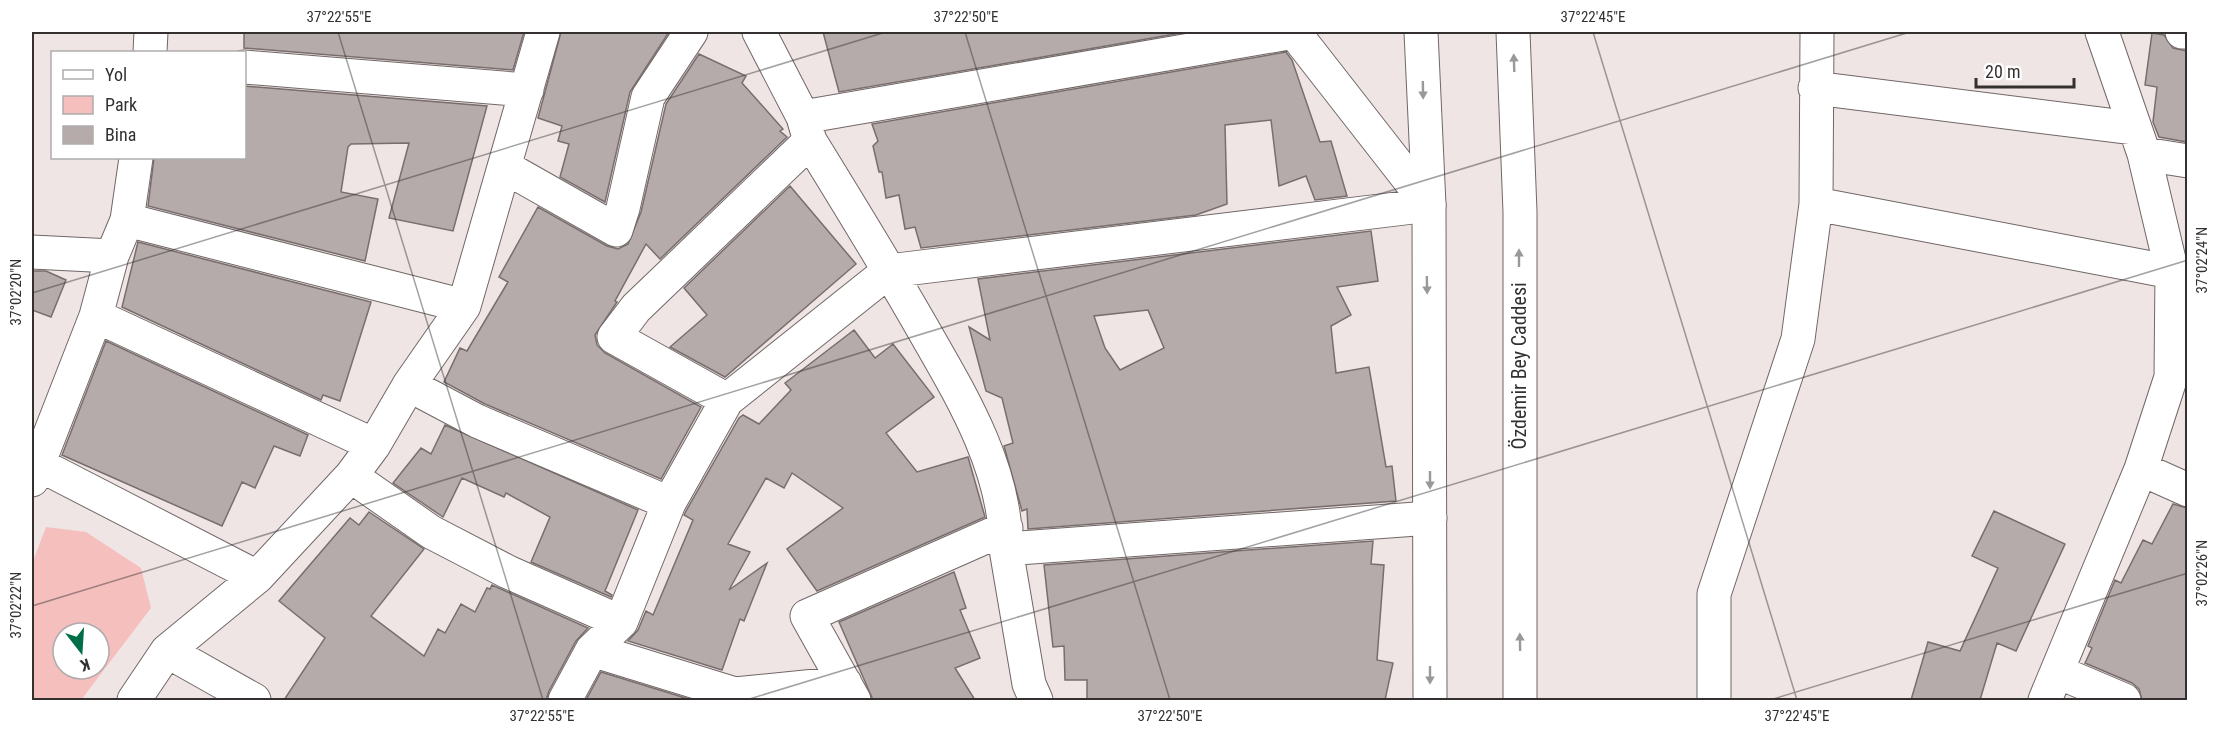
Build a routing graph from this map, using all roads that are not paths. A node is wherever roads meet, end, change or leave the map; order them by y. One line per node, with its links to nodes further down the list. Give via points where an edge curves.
1 (151, 32): 12 (street)
2 (543, 32): 15 (street)
3 (692, 32): 20 (street, via 648,98 616,230)
4 (759, 32): 16 (street)
5 (1294, 32): 16 (street); 22 (street)
6 (1421, 32): 22 (street, one-way to 22)
7 (1513, 32): 51 (street, Özdemir Bey Caddesi, one-way to 7, via 1520,212)
8 (1817, 32): 14 (street)
9 (2102, 32): 17 (street)
10 (2182, 32): 11 (street)
11 (2187, 32)
12 (150, 51)
13 (246, 67): 15 (street)
14 (1815, 88): 17 (street); 21 (street)
15 (527, 90): 20 (street)
16 (807, 129): 26 (street); 31 (street, via 636,308 614,337)
17 (2138, 141): 19 (street); 27 (street)
18 (136, 159): 23 (street)
19 (2187, 161)
20 (505, 167): 28 (street)
21 (1816, 204): 27 (street); 52 (street, via 1798,339 1714,594)
22 (1429, 205): 26 (street); 38 (street, one-way to 38)
23 (127, 220): 25 (street); 28 (street)
24 (32, 252): 25 (street)
25 (112, 256): 29 (street)
26 (889, 271): 31 (street); 39 (street, via 989,454)
27 (2172, 272): 34 (street, via 2171,377)
28 (464, 306): 30 (street)
29 (96, 316): 32 (street); 33 (street)
30 (409, 385): 32 (street); 37 (street, via 477,422)
31 (727, 400): 37 (street)
32 (374, 445): 35 (street)
33 (34, 468): 40 (street)
34 (2141, 469): 36 (street); 44 (street)
35 (351, 476): 40 (street); 41 (street, via 431,532 508,573)
36 (2187, 490)
37 (669, 502): 41 (street)
38 (1430, 518): 39 (street); 50 (street, one-way to 50)
39 (1006, 539): 45 (street, via 807,616); 49 (street, via 1029,684)
40 (257, 577): 43 (street)
41 (621, 622): 42 (street)
42 (592, 650): 45 (street, via 735,694); 48 (street)
43 (167, 651): 46 (street); 47 (street)
44 (2051, 686): 53 (street)
45 (849, 692)
46 (134, 700)
47 (254, 700)
48 (565, 700)
49 (1036, 700)
50 (1430, 700)
51 (1520, 700)
52 (1714, 700)
53 (2124, 700)

